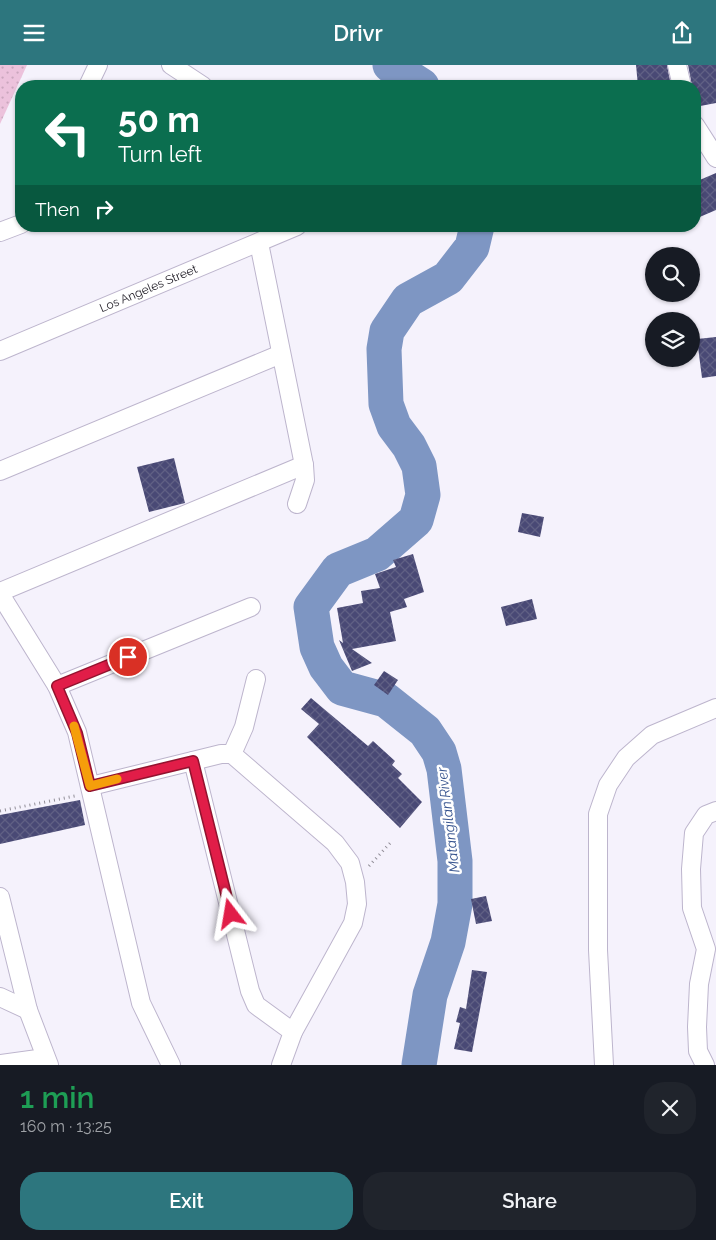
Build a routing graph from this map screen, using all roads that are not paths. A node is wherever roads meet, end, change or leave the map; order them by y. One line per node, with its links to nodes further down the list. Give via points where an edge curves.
1 (98, 65): 4 (street)
2 (171, 65): 5 (street)
3 (677, 65): 6 (street)
4 (91, 80)
5 (195, 80)
6 (681, 80)
7 (701, 134): 8 (street)
8 (716, 158)
9 (15, 226): 10 (street)
10 (0, 232)
11 (284, 232): 12 (street, Los Angeles Street)
12 (259, 243): 13 (street, Los Angeles Street); 14 (street)
13 (0, 351)
14 (281, 354): 15 (street); 16 (street)
15 (304, 465): 17 (street, via 305,480); 18 (street)
16 (0, 471)
17 (297, 504)
18 (0, 593): 21 (street)
19 (251, 607): 21 (street)
20 (256, 679): 23 (street, via 244,727)
21 (57, 686): 25 (street, via 77,733)
22 (716, 709): 36 (street, via 652,735 626,758 608,785 598,814 598,950)
23 (232, 754): 24 (street); 31 (street, via 335,843 350,863 355,882 357,904 353,923)
24 (193, 761): 25 (street); 31 (street, via 250,991 256,1005)
25 (92, 789): 34 (street, via 141,1003)
26 (716, 811): 28 (street, via 706,815 694,833 690,869 692,908)
27 (0, 897): 30 (street)
28 (711, 954): 37 (street, via 699,984 698,1051)
29 (0, 997): 30 (street)
30 (28, 1010): 32 (street)
31 (293, 1032): 35 (street)
32 (47, 1062): 33 (street)
33 (0, 1064)
34 (171, 1065)
35 (281, 1065)
36 (604, 1065)
37 (705, 1065)

